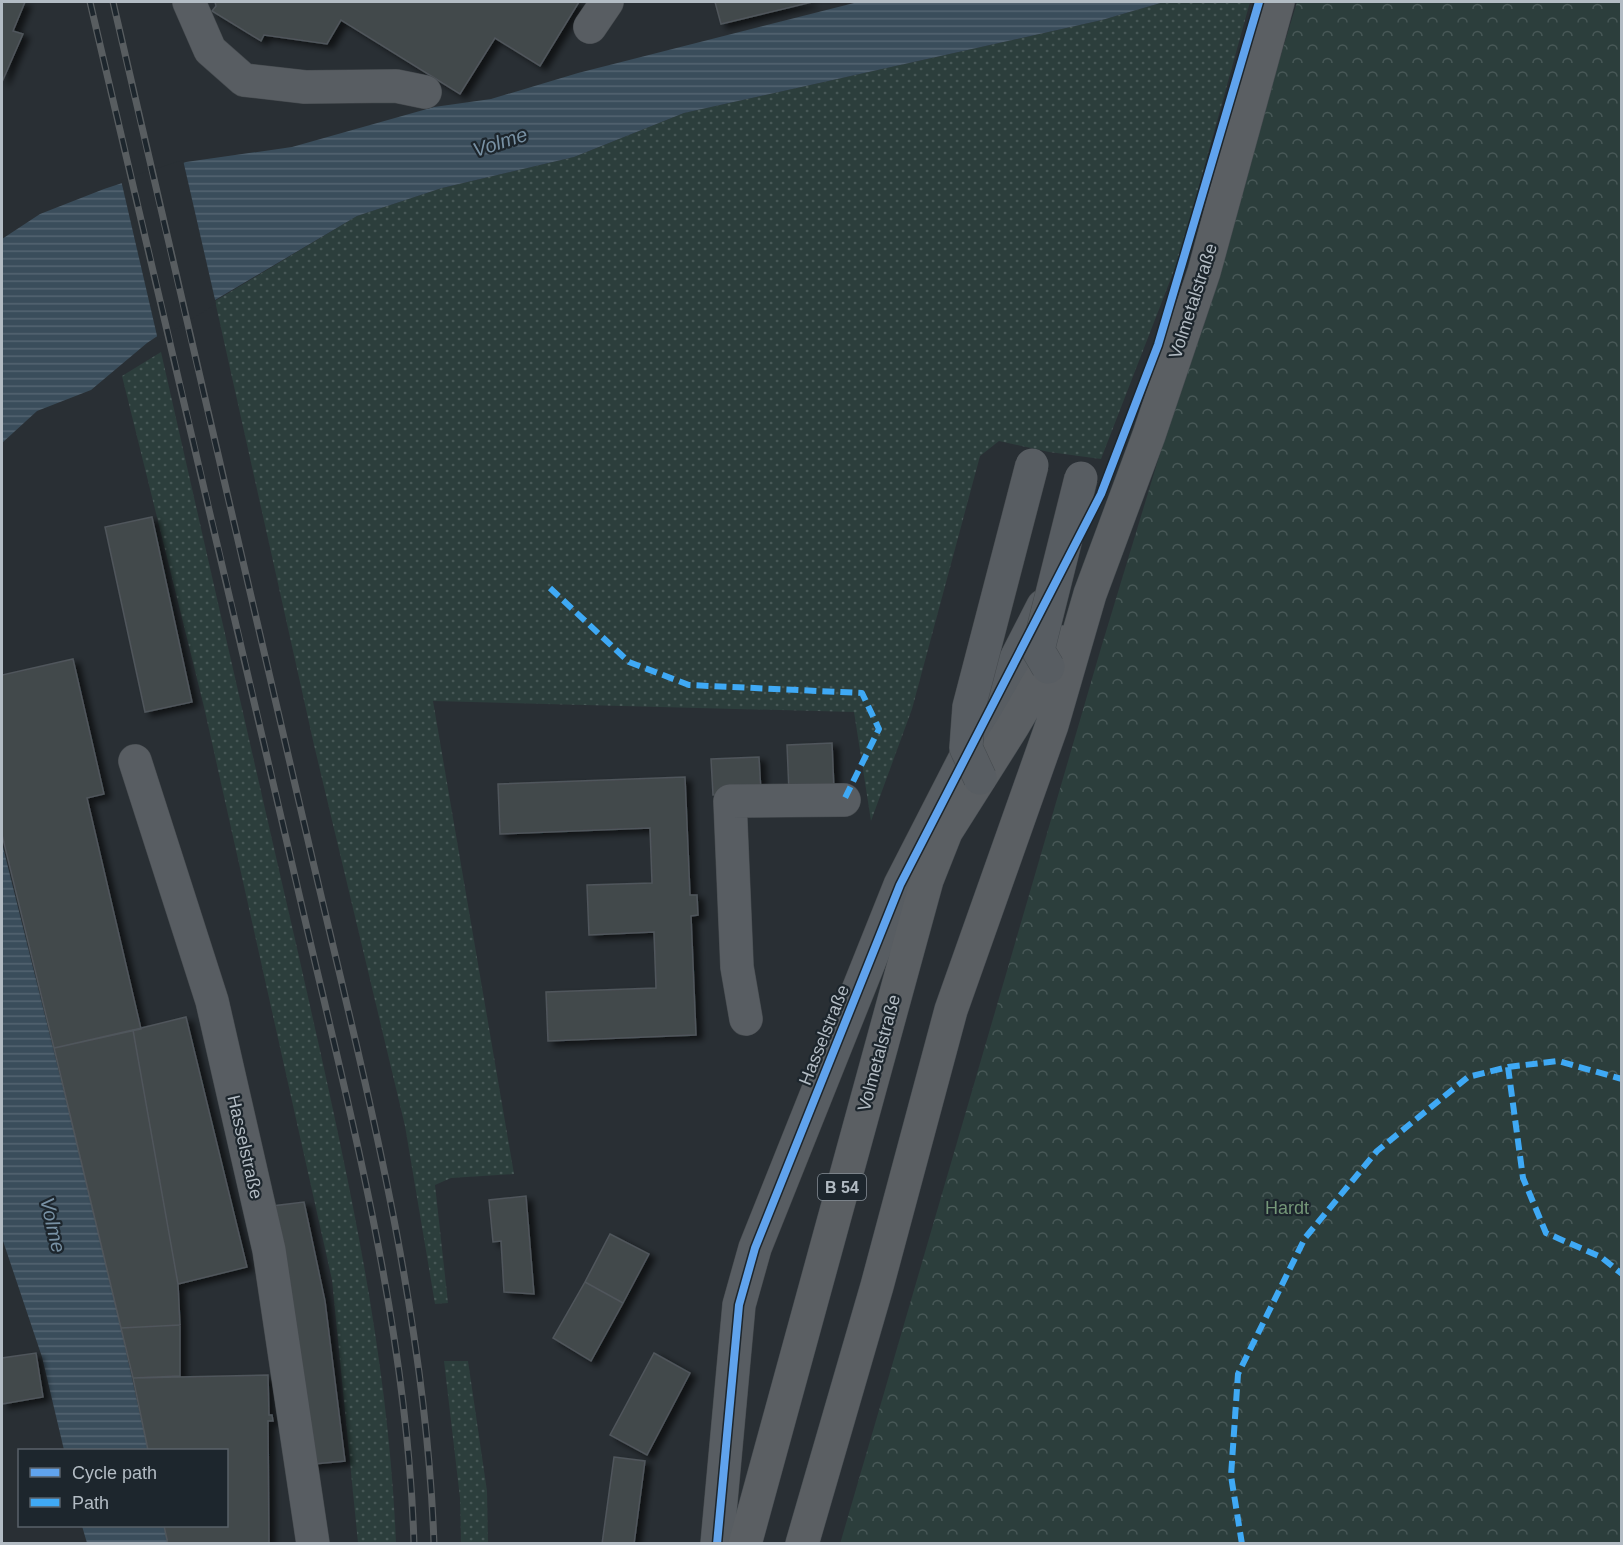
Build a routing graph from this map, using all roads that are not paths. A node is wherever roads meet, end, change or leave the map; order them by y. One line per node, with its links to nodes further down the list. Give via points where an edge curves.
1 (189, 2): 3 (lane, via 210,50 244,80 305,87 396,86)
2 (1278, 2): 7 (main road, Volmetalstraße / B 54, via 1204,272)
3 (425, 92)
4 (1032, 465): 10 (lane, bridge, via 969,707 966,748)
5 (1081, 478): 8 (lane, bridge, via 1038,650)
6 (1062, 570): 14 (lane, Hasselstraße, via 900,885 755,1248 739,1305)
7 (1090, 594): 8 (main road, Volmetalstraße / B 54); 16 (main road, Volmetalstraße / B 54, via 1052,725 951,1011 877,1286)
8 (1048, 667): 10 (main road, Volmetalstraße / B 54)
9 (135, 761): 13 (lane, Hasselstraße, via 212,1002 266,1239)
10 (980, 778): 15 (main road, Volmetalstraße / B 54, via 946,832 927,880)
11 (844, 800): 12 (lane, via 730,801 737,967)
12 (746, 1019)
13 (313, 1544)
14 (717, 1544)
15 (744, 1544)
16 (801, 1544)

